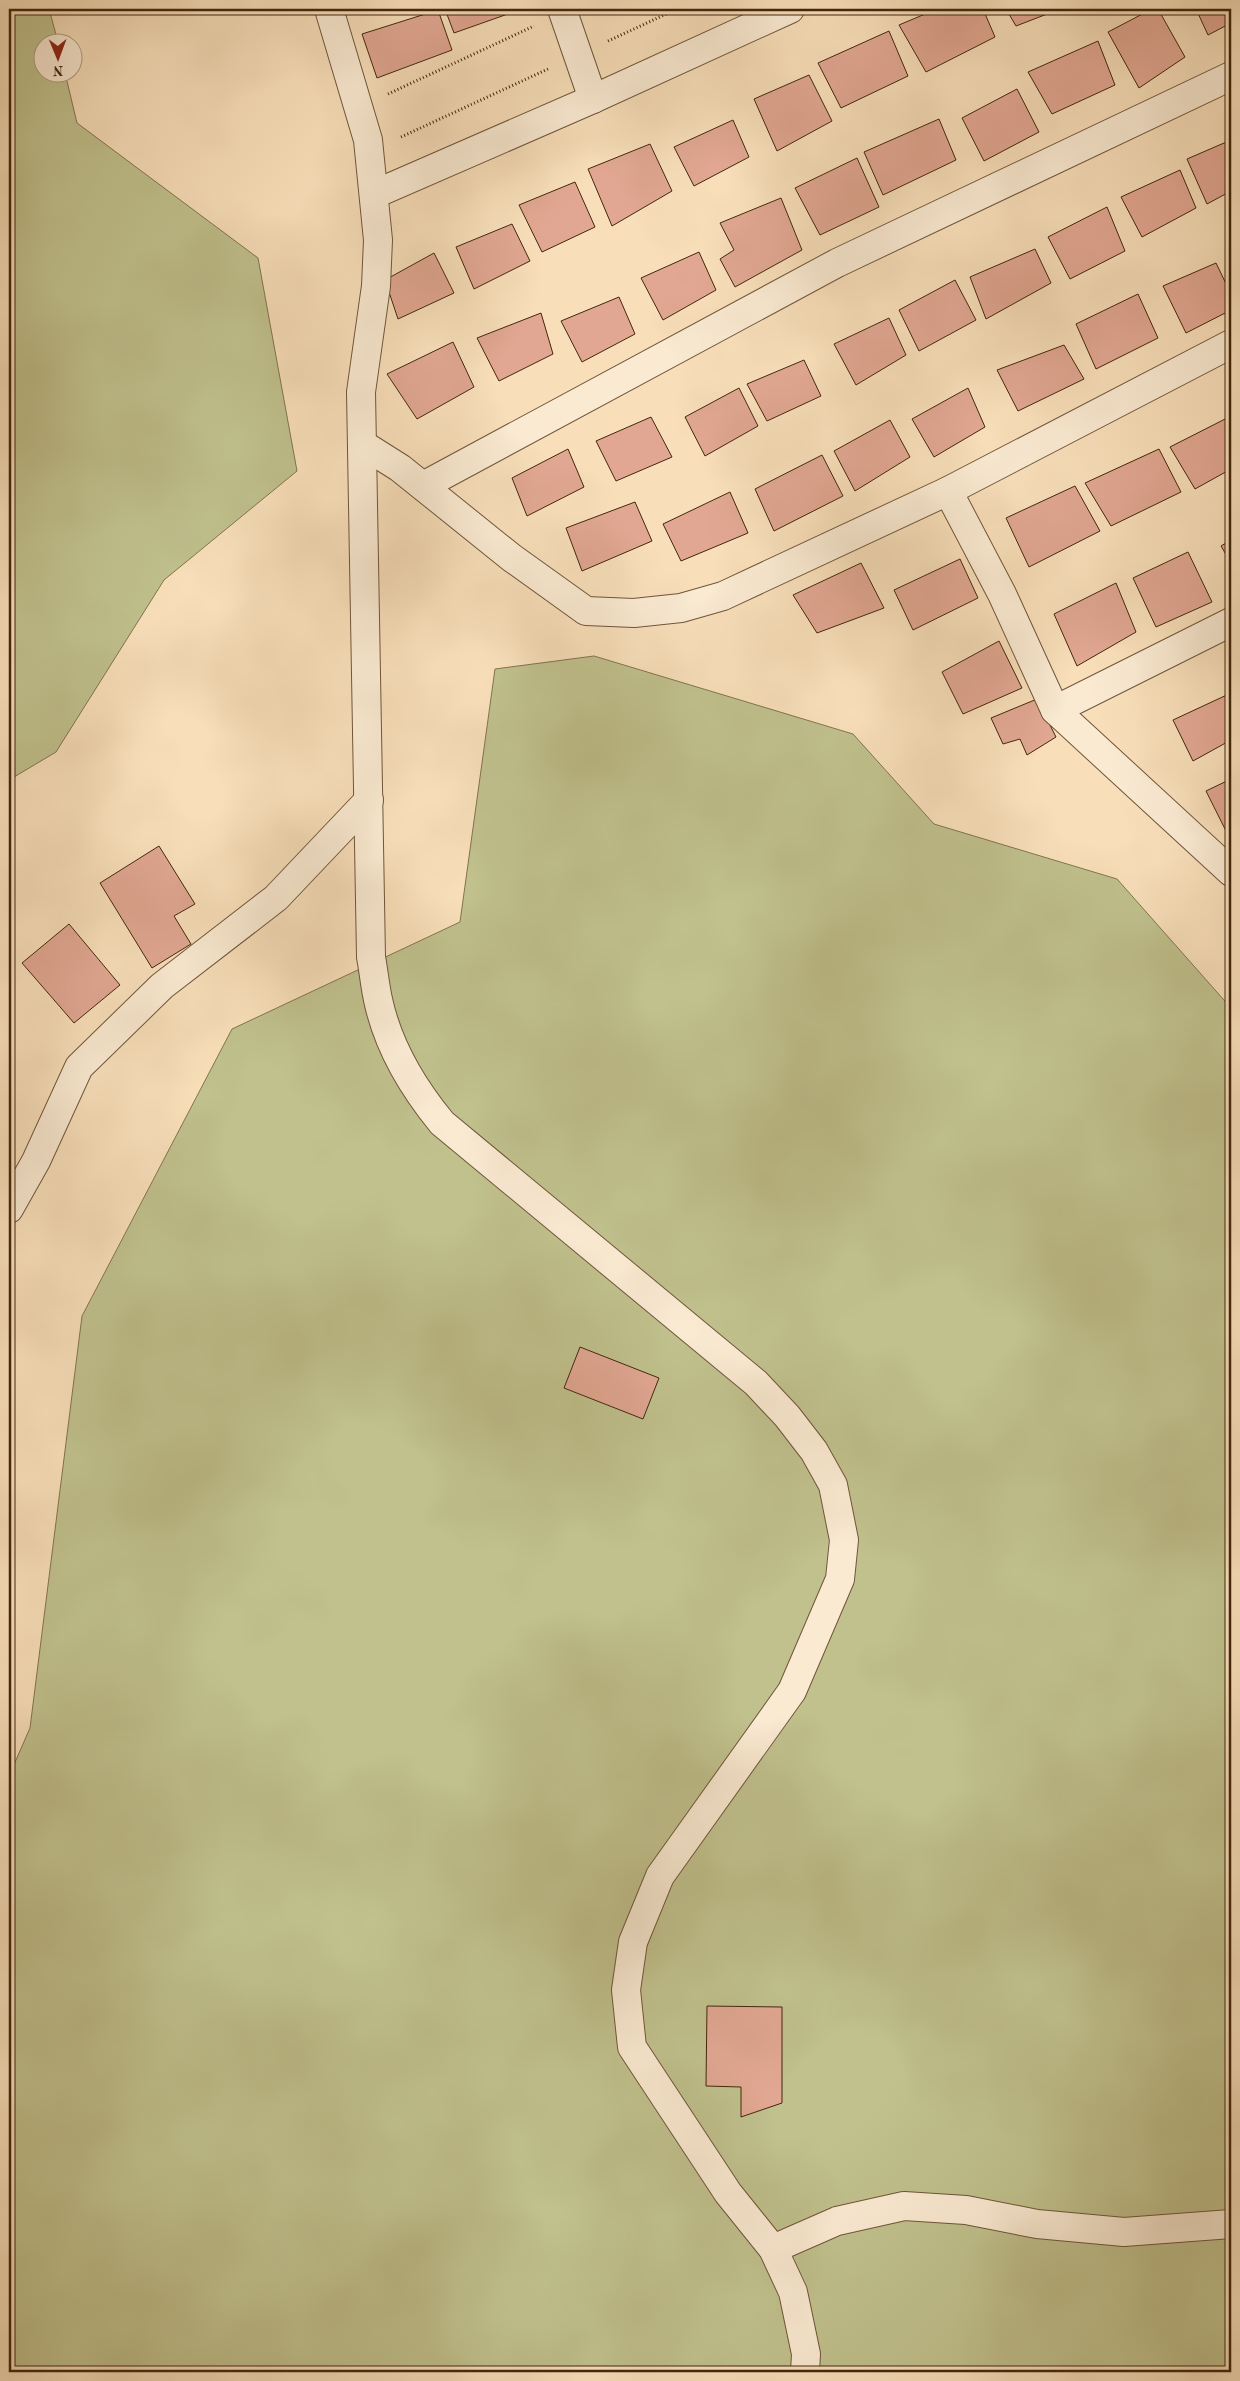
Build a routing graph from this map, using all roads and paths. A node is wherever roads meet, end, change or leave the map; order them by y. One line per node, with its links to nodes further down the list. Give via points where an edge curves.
1 (329, 9): 8 (street)
2 (678, 9): 5 (path)
3 (790, 9): 7 (street)
4 (562, 11): 5 (street); 8 (path)
5 (578, 55): 7 (street); 9 (path)
6 (1231, 76): 13 (street, via 837,263)
7 (593, 99): 10 (street)
8 (359, 108): 9 (street)
9 (370, 151): 10 (street)
10 (375, 194): 12 (street, via 376,286 361,392)
11 (1231, 344): 14 (street)
12 (362, 444): 13 (street); 17 (street)
13 (423, 486): 14 (street, via 512,558 586,611 634,613 681,608 723,596)
14 (948, 491): 16 (street, via 1002,594)
15 (1231, 622): 16 (street)
16 (1055, 710): 18 (street)
17 (369, 800): 19 (street, via 276,898 162,986 79,1067 36,1161); 21 (street, via 371,957 379,1004 391,1040 428,1106 442,1123 756,1382 814,1451 833,1485 844,1540 840,1579 822,1624 792,1691 660,1876 633,1942 626,1990 632,2047 728,2193)
18 (1231, 872)
19 (9, 1209)
20 (1231, 2224): 21 (street, via 1124,2232 1037,2224 966,2210 904,2206 837,2221)
21 (773, 2249): 22 (street, via 793,2292 806,2354)
22 (805, 2372)

